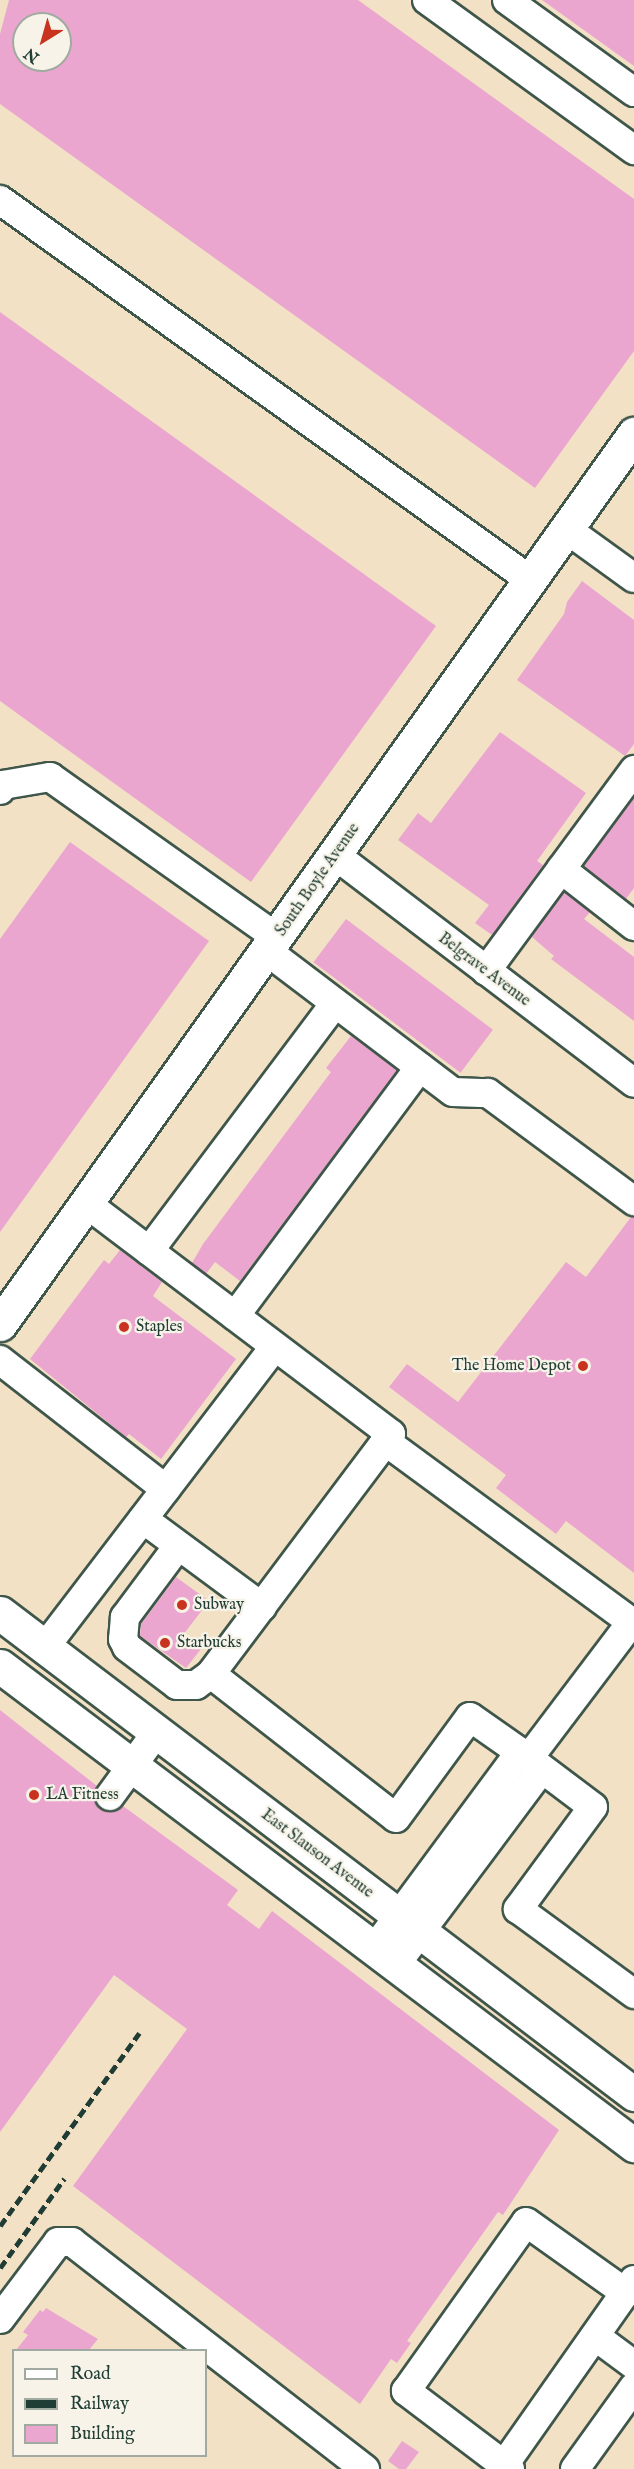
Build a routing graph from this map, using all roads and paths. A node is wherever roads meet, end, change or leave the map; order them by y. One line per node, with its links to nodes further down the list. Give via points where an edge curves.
1 (427, 0): 4 (street)
2 (507, 0): 3 (street)
3 (634, 92)
4 (634, 150)
5 (0, 200): 9 (street)
6 (634, 434): 7 (main road, South Boyle Avenue)
7 (565, 528): 8 (street); 9 (main road, South Boyle Avenue)
8 (634, 578)
9 (529, 579): 12 (main road, South Boyle Avenue)
10 (634, 770): 13 (street)
11 (0, 790): 15 (street, via 3,785 50,777)
12 (335, 855): 15 (main road, South Boyle Avenue); 16 (street, Belgrave Avenue)
13 (561, 869): 14 (street); 16 (street)
14 (634, 926)
15 (272, 944): 17 (street); 21 (main road, South Boyle Avenue)
16 (486, 971): 19 (street, Belgrave Avenue)
17 (335, 1003): 18 (street); 22 (street)
18 (420, 1067): 20 (street, via 453,1092 488,1093); 23 (street)
19 (634, 1083)
20 (634, 1201)
21 (87, 1204): 22 (street); 24 (main road, South Boyle Avenue)
22 (149, 1251): 23 (street)
23 (235, 1316): 25 (street)
24 (0, 1324)
25 (274, 1347): 27 (street, via 391,1434); 28 (street)
26 (0, 1360): 28 (street)
27 (386, 1441): 31 (street); 33 (street)
28 (166, 1489): 29 (street)
29 (142, 1519): 30 (street); 34 (street)
30 (178, 1546): 31 (street); 36 (street, via 125,1617 123,1639 127,1647 177,1685 196,1685)
31 (262, 1607): 36 (street)
32 (0, 1613): 34 (main road, East Slauson Avenue)
33 (633, 1623): 38 (street)
34 (45, 1647): 37 (main road, East Slauson Avenue)
35 (0, 1666): 39 (main road)
36 (211, 1674): 38 (street, via 396,1818 470,1717)
37 (156, 1733): 39 (street); 41 (main road, East Slauson Avenue)
38 (530, 1760): 41 (street); 43 (street, via 592,1807 518,1909)
39 (132, 1765): 40 (street); 42 (main road)
40 (110, 1796)
41 (409, 1924): 42 (street); 44 (main road, East Slauson Avenue)
42 (386, 1956): 45 (main road)
43 (634, 1994)
44 (634, 2094)
45 (634, 2145)
46 (630, 2287): 48 (street); 51 (street, via 526,2222 412,2382 406,2391)
47 (0, 2319): 52 (street, via 58,2242 72,2242)
48 (595, 2336): 49 (street); 51 (street)
49 (634, 2365)
50 (634, 2387): 53 (street)
51 (507, 2467)
52 (365, 2469)
53 (575, 2469)

